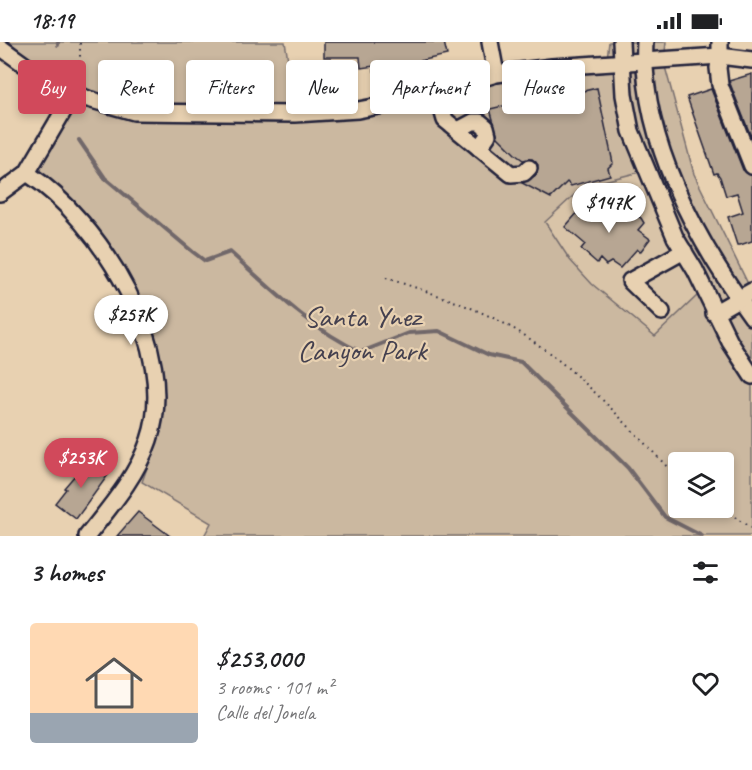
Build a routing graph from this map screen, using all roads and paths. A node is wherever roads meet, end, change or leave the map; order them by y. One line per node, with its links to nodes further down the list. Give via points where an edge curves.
1 (80, 42): 8 (path)
2 (490, 42): 12 (street)
3 (621, 42): 11 (street)
4 (645, 42): 10 (street)
5 (0, 47): 7 (street)
6 (720, 49): 9 (street); 10 (street); 18 (street, via 721,87)
7 (18, 60)
8 (80, 60)
9 (752, 60)
10 (644, 61): 11 (street); 24 (street, via 648,97 666,159 700,238 723,279)
11 (622, 64): 12 (street); 22 (street, via 631,131)
12 (496, 74): 13 (street)
13 (490, 76)
14 (86, 97): 15 (street, via 134,112 227,114)
15 (370, 107)
16 (62, 114): 20 (street)
17 (443, 114): 19 (street, via 445,120 511,174 524,173)
18 (752, 166)
19 (529, 168)
20 (27, 173): 21 (street); 32 (street, via 67,203 90,231 136,311 152,358 154,416 149,440 133,472)
21 (0, 193)
22 (684, 250): 25 (street, via 630,281); 26 (street)
23 (386, 278): 29 (path, via 457,302 529,338 585,383)
24 (745, 295): 26 (street); 27 (street)
25 (662, 312)
26 (714, 313): 28 (street)
27 (752, 317)
28 (752, 376)
29 (668, 468)
30 (734, 517): 31 (path)
31 (752, 529)
32 (87, 536)

